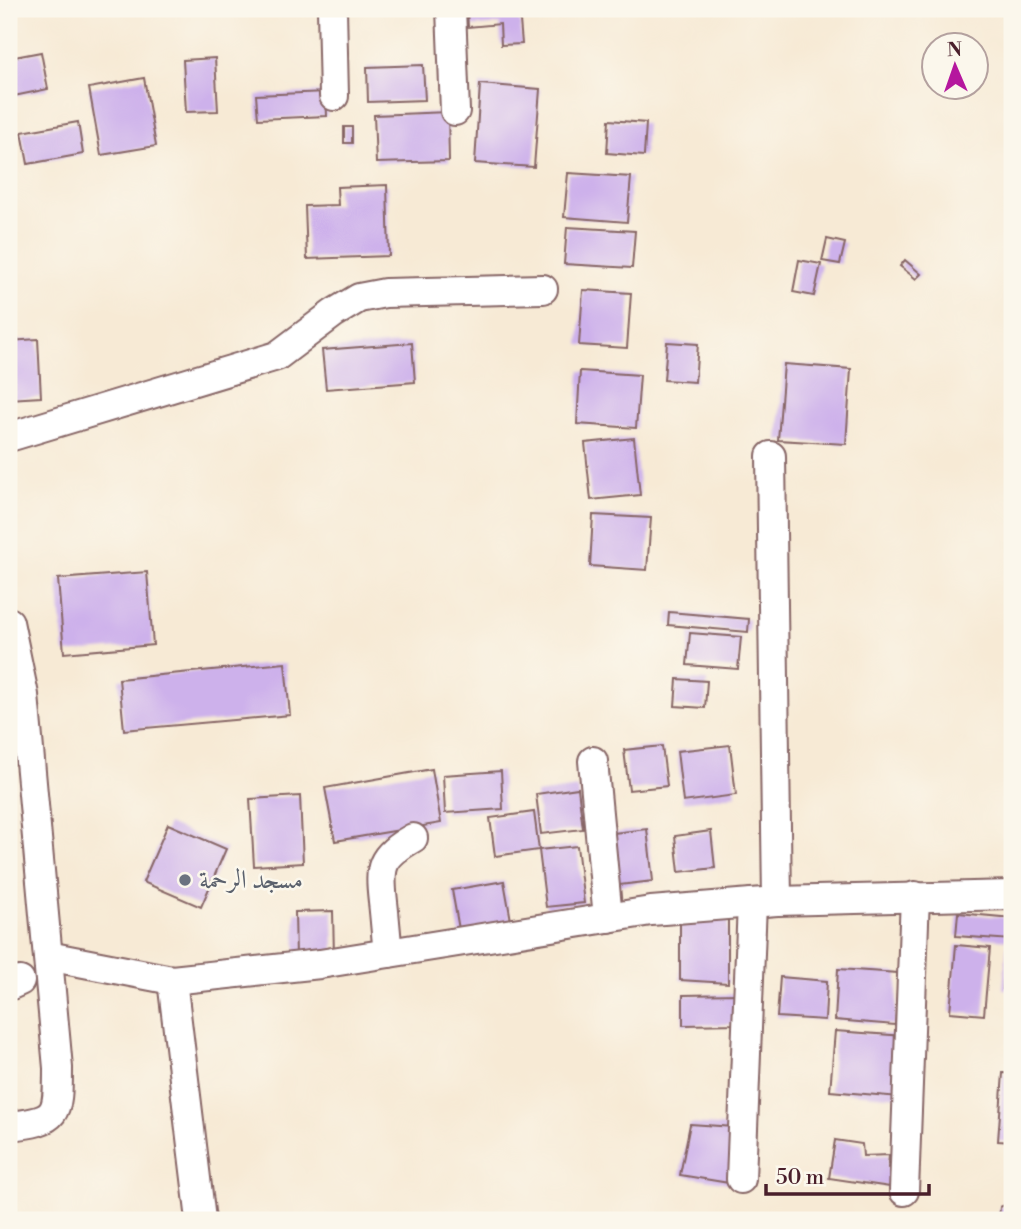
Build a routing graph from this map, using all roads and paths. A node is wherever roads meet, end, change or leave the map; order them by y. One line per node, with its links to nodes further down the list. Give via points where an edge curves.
1 (332, 9): 3 (street)
2 (451, 9): 4 (street)
3 (334, 96)
4 (456, 111)
5 (543, 289): 6 (street, via 385,293 359,298 277,356)
6 (9, 437)
7 (771, 456): 13 (street)
8 (9, 622): 16 (street, via 24,695)
9 (593, 761): 14 (street)
10 (413, 838): 15 (street, via 396,848 380,875)
11 (1012, 895): 12 (street)
12 (915, 896): 13 (street); 20 (street)
13 (765, 902): 14 (street); 19 (street)
14 (608, 918): 15 (street)
15 (388, 953): 17 (street)
16 (48, 956): 17 (street); 18 (street, via 58,1100 46,1120)
17 (172, 980): 21 (street)
18 (9, 1126)
19 (741, 1179)
20 (904, 1191)
21 (201, 1220)

